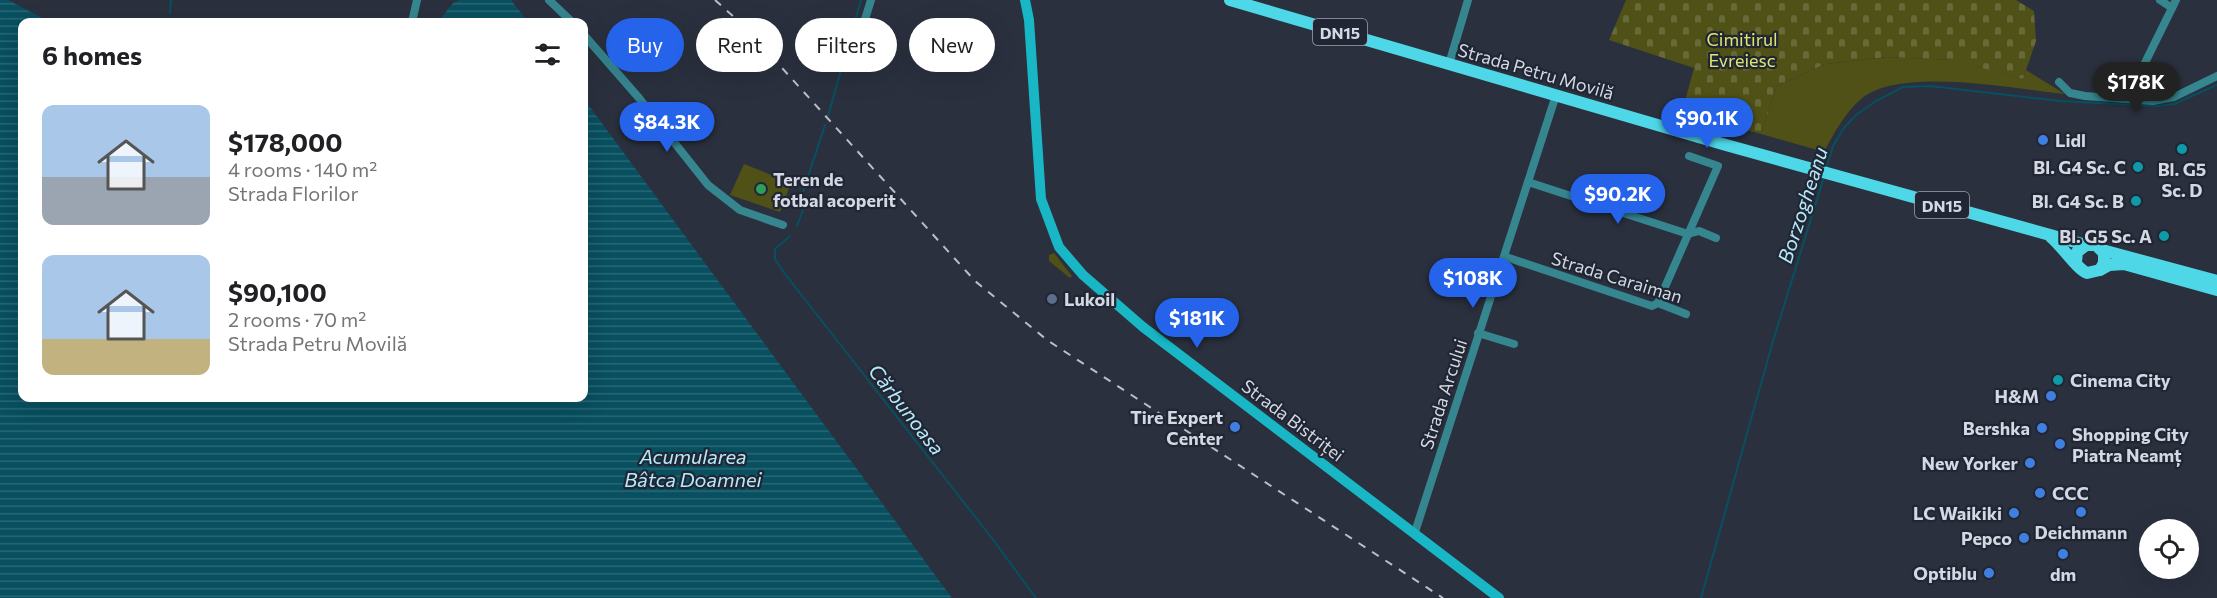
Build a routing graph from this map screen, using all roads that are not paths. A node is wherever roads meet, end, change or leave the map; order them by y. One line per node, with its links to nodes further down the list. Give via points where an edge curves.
1 (417, 0): 10 (street)
2 (549, 0): 11 (street)
3 (871, 0): 12 (street)
4 (1025, 0): 13 (main road, Strada Bistriței)
5 (1031, 0): 13 (main road, Strada Bistriței)
6 (1230, 0): 15 (main road, Strada Petru Movilă / DN15)
7 (1468, 0): 15 (street)
8 (2160, 0): 9 (street)
9 (2174, 4): 17 (street)
10 (413, 18)
11 (568, 18)
12 (865, 18)
13 (1029, 20): 37 (main road, Strada Bistriței, via 1041,199 1066,257 1143,327)
14 (588, 40): 22 (street, via 708,185 740,210)
15 (1449, 64): 19 (main road, Strada Petru Movilă / DN15)
16 (2217, 76): 18 (street, via 2174,97 2153,101 2070,93)
17 (2138, 77)
18 (2059, 82)
19 (1556, 95): 21 (street, Strada Arcului); 24 (main road, Strada Petru Movilă / DN15)
20 (1689, 156): 23 (street, via 1718,166)
21 (1528, 182): 23 (street); 28 (street, Strada Arcului)
22 (783, 225)
23 (1688, 234): 25 (street, via 1699,231); 33 (street)
24 (2050, 236): 26 (main road, DN15); 29 (main road, DN15)
25 (1716, 238)
26 (2086, 245): 27 (main road, DN15); 29 (main road, via 2077,252)
27 (2102, 250): 30 (main road, via 2105,260); 31 (main road, DN15)
28 (1506, 257): 33 (street, Strada Caraiman, via 1652,306); 35 (street, Strada Arcului)
29 (2076, 262): 30 (main road, DN15, via 2087,273)
30 (2100, 270): 32 (main road, DN15, via 2115,263 2124,264)
31 (2217, 281)
32 (2217, 290)
33 (1658, 303): 34 (street, Strada Caraiman)
34 (1686, 314)
35 (1478, 333): 36 (street); 37 (street, Strada Arcului)
36 (1514, 344)
37 (1415, 532): 38 (main road, Strada Bistriței)
38 (1499, 598)

